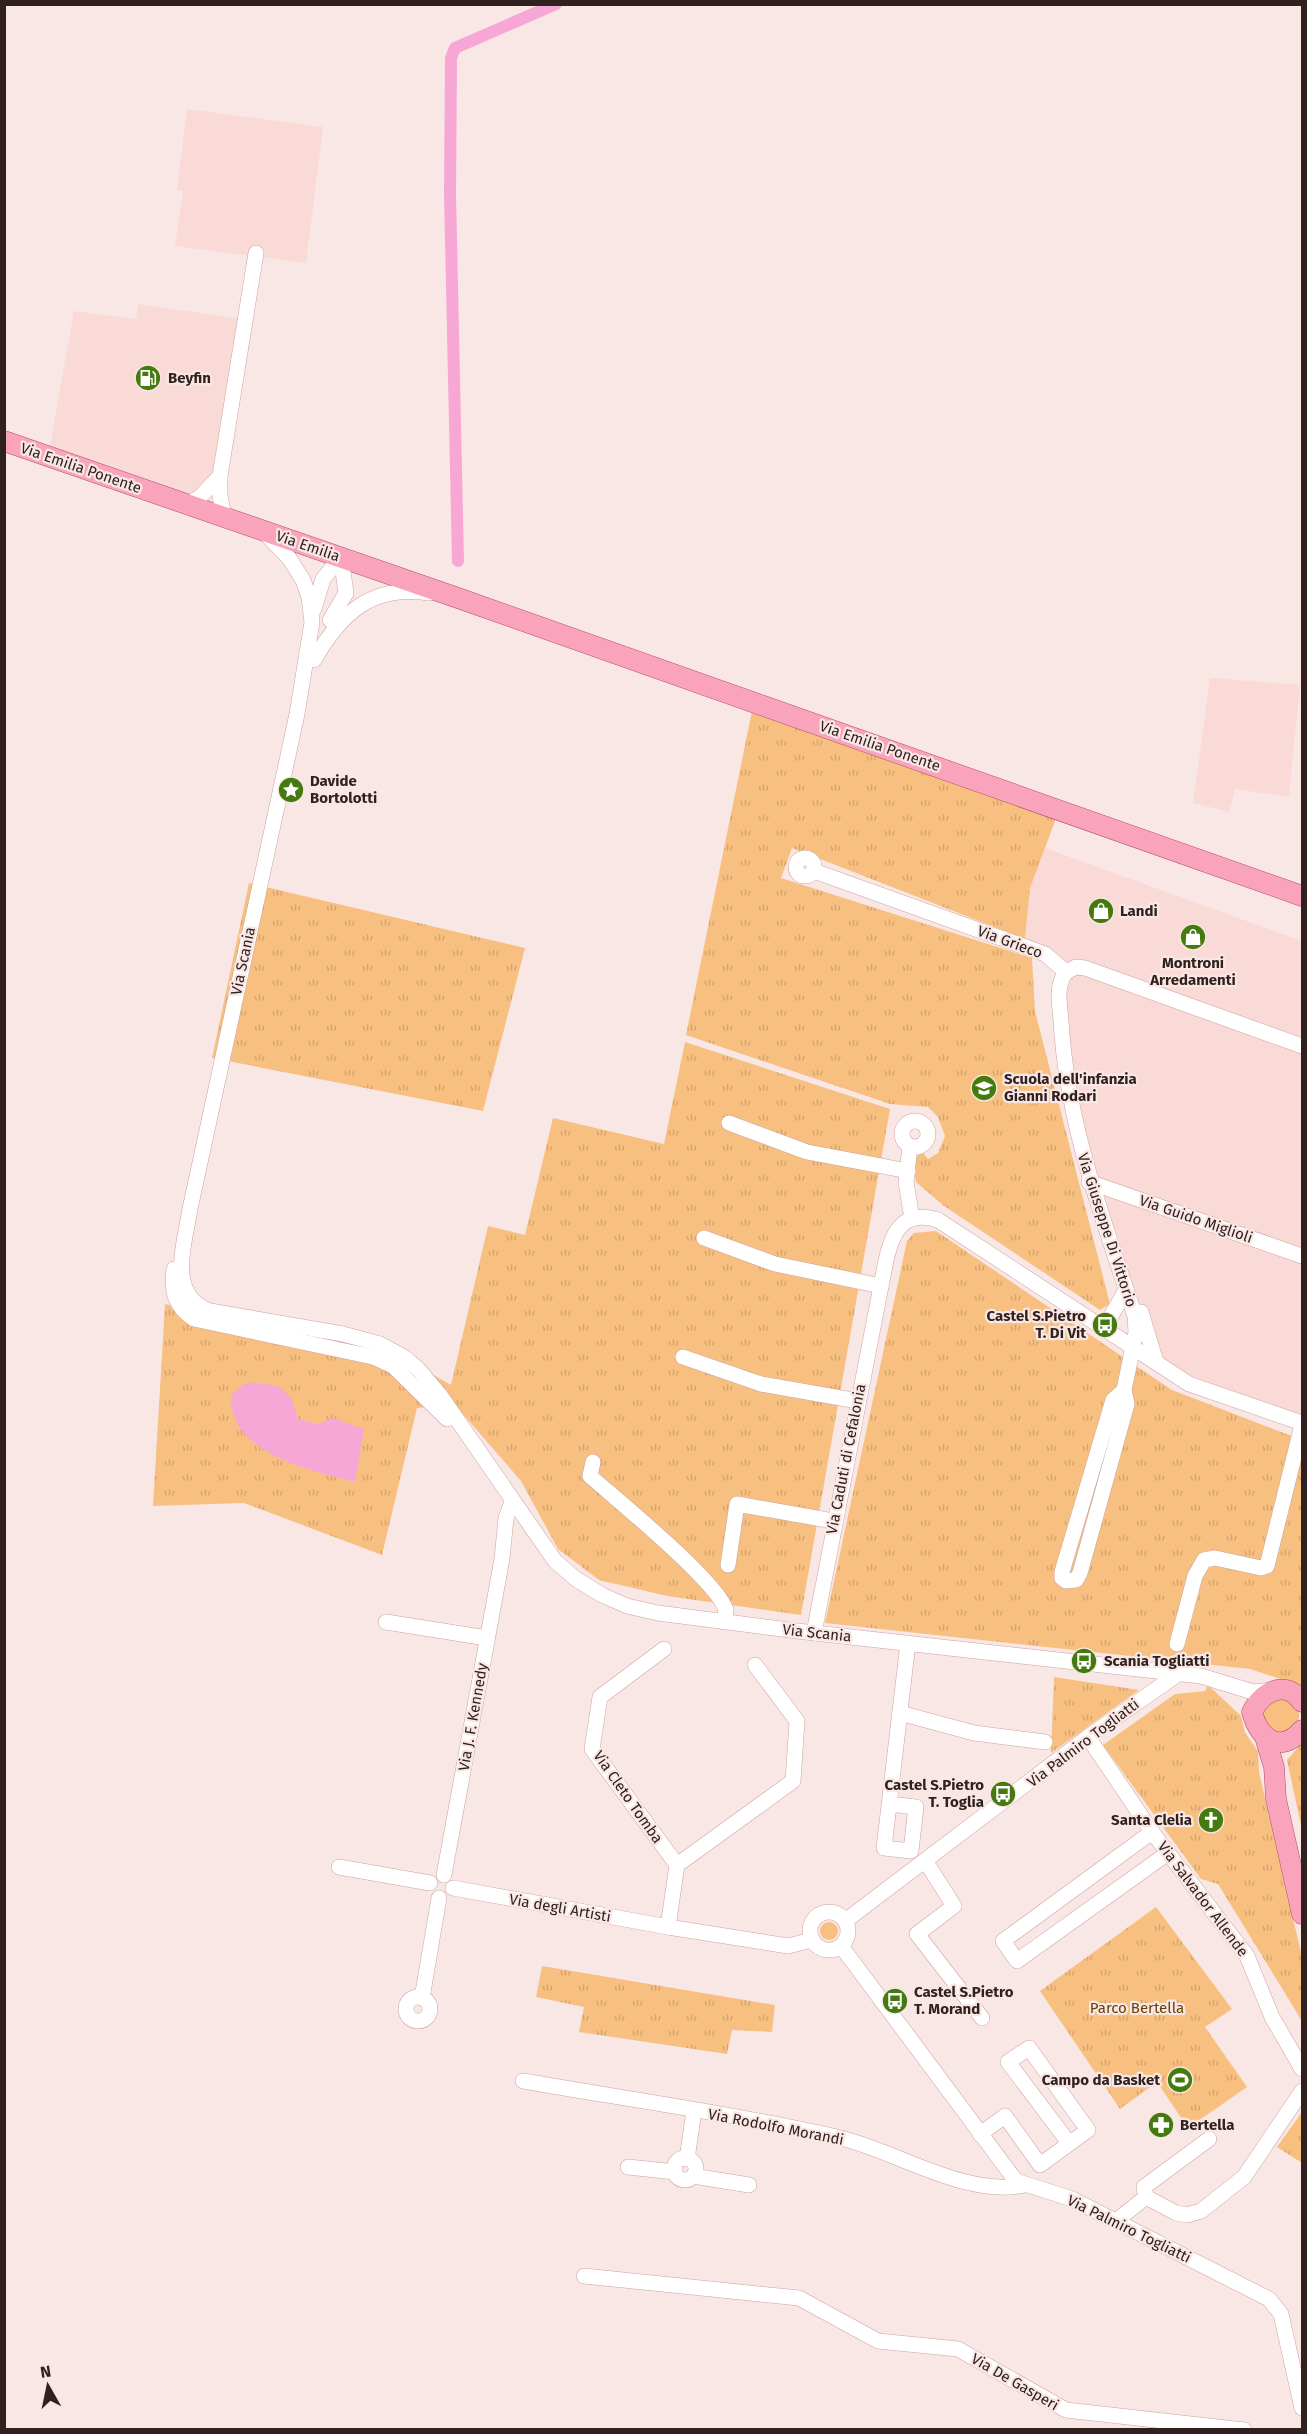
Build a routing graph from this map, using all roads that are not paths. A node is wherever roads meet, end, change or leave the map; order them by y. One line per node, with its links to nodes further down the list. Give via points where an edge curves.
1 (256, 253): 3 (street)
2 (4, 441): 4 (main road, Via Emilia Ponente)
3 (220, 476): 5 (street); 6 (street)
4 (158, 495): 5 (main road, Via Emilia)
5 (187, 505): 6 (main road, Via Emilia)
6 (224, 518): 7 (main road, Via Emilia)
7 (263, 531): 8 (main road, Via Emilia); 10 (street, Via Scania, via 289,558 303,580)
8 (341, 557): 9 (main road, Via Emilia); 10 (street, Via Scania, via 318,590); 11 (street, Via Scania, via 347,586 345,599 325,629)
9 (458, 598): 11 (street, Via Scania, via 404,591 380,596 337,623); 14 (main road, Via Emilia Ponente)
10 (312, 622): 12 (street, Via Scania)
11 (314, 660): 12 (street, Via Scania)
12 (297, 714): 34 (street, Via Scania, via 172,1289 182,1310 204,1323 384,1361 475,1446)
13 (814, 871): 15 (street, Via Grieco, via 1045,954)
14 (1302, 896)
15 (1066, 972): 16 (street, via 1081,967); 20 (street, Via Giuseppe Di Vittorio, via 1059,986 1062,1033 1073,1112)
16 (1302, 1046)
17 (729, 1123): 19 (street, via 807,1152)
18 (910, 1146): 19 (street)
19 (908, 1171): 21 (street)
20 (1089, 1182): 23 (street, Via Guido Miglioli); 25 (street, Via Giuseppe Di Vittorio)
21 (912, 1219): 24 (street, Via Caduti di Cefalonia, via 896,1229 891,1239); 26 (street, via 938,1220)
22 (704, 1238): 24 (street, via 775,1264)
23 (1302, 1256)
24 (881, 1286): 31 (street, Via Caduti di Cefalonia)
25 (1126, 1290): 26 (street); 27 (street, Via Giuseppe Di Vittorio, via 1135,1316); 29 (street, via 1139,1305)
26 (1104, 1328): 27 (street)
27 (1134, 1347): 29 (street); 30 (street, Via Giuseppe Di Vittorio)
28 (683, 1357): 31 (street, via 761,1384)
29 (1156, 1362): 32 (street, via 1189,1384)
30 (1124, 1390): 30 (street, via 1113,1400 1082,1499 1062,1572 1066,1581 1076,1580 1083,1564 1127,1404)
31 (858, 1401): 35 (street, Via Caduti di Cefalonia)
32 (1302, 1424): 44 (street, via 1267,1566 1215,1558 1204,1560 1195,1575)
33 (593, 1462): 40 (street, via 590,1476 716,1594 726,1610)
34 (512, 1502): 36 (street, Via Scania); 37 (street, via 506,1518)
35 (833, 1521): 38 (street, via 737,1504); 41 (street, Via Caduti di Cefalonia)
36 (528, 1525): 37 (street, via 509,1540); 40 (street, Via Scania, via 555,1561 602,1595 627,1606)
37 (502, 1558): 42 (street, Via J. F. Kennedy)
38 (728, 1565)
39 (386, 1622): 42 (street)
40 (724, 1622): 41 (street, Via Scania)
41 (814, 1633): 43 (street, Via Scania)
42 (487, 1638): 64 (street, Via J. F. Kennedy)
43 (908, 1643): 47 (street, Via Scania); 52 (street)
44 (1177, 1644)
45 (664, 1649): 62 (street, Via Cleto Tomba, via 600,1697 592,1749)
46 (755, 1665): 62 (street, via 797,1721 793,1781)
47 (1178, 1674): 48 (street, Via Scania); 54 (street, Via Palmiro Togliatti)
48 (1231, 1687): 49 (street, Via Scania, via 1253,1692); 51 (street)
49 (1274, 1690): 50 (main road, Via Scania, via 1289,1690); 51 (main road, via 1262,1697)
50 (1302, 1702)
51 (1252, 1712): 55 (main road)
52 (900, 1713): 56 (street, via 974,1733); 58 (street)
53 (1296, 1735): 55 (main road, via 1273,1741); 57 (main road)
54 (1088, 1737): 59 (street, Via Salvador Allende); 61 (street, Via Palmiro Togliatti)
55 (1264, 1737): 57 (main road)
56 (1045, 1742)
57 (1274, 1767): 68 (main road, via 1276,1799)
58 (889, 1804)
59 (1152, 1832): 60 (street, Via Salvador Allende); 60 (street, via 1003,1941 1017,1962)
60 (1168, 1852): 75 (street, Via Salvador Allende, via 1247,1956 1272,2017)
61 (926, 1862): 69 (street, Via Palmiro Togliatti); 74 (street, via 954,1906 917,1934)
62 (677, 1865): 70 (street)
63 (339, 1867): 65 (street)
64 (444, 1875): 65 (street, via 435,1876); 66 (street, via 452,1880)
65 (430, 1883): 67 (street, via 431,1893)
66 (453, 1888): 67 (street, via 448,1896); 70 (street, Via degli Artisti)
67 (439, 1898): 73 (street)
68 (1302, 1914)
69 (845, 1921): 71 (street, via 833,1913 819,1915 812,1923); 72 (street, via 848,1931)
70 (668, 1927): 71 (street, Via degli Artisti, via 788,1946)
71 (812, 1940): 72 (street, via 826,1950)
72 (841, 1946): 79 (street, Via Palmiro Togliatti)
73 (422, 1998)
74 (982, 2018)
75 (1302, 2068)
76 (523, 2081): 78 (street, Via Rodolfo Morandi)
77 (1302, 2091): 88 (street, via 1244,2177 1201,2211 1176,2213)
78 (694, 2111): 82 (street); 87 (street, Via Rodolfo Morandi, via 839,2137 968,2182 1005,2188)
79 (980, 2134): 81 (street, via 1005,2116 1040,2165); 87 (street, Via Palmiro Togliatti, via 1009,2172)
80 (1209, 2139): 88 (street, via 1144,2187)
81 (1069, 2144): 81 (street, via 1088,2130 1029,2049 1008,2062)
82 (687, 2159): 84 (street, via 677,2162); 85 (street, via 696,2168)
83 (628, 2167): 84 (street)
84 (675, 2172): 85 (street, via 681,2179)
85 (693, 2176): 86 (street)
86 (749, 2185)
87 (1025, 2185): 89 (street, Via Palmiro Togliatti, via 1072,2199)
88 (1146, 2197): 89 (street)
89 (1116, 2221): 91 (street, Via Palmiro Togliatti, via 1276,2306)
90 (584, 2276): 92 (street, Via De Gasperi, via 798,2298 879,2341 958,2349 1066,2410)
91 (1302, 2409)
92 (1244, 2430)

